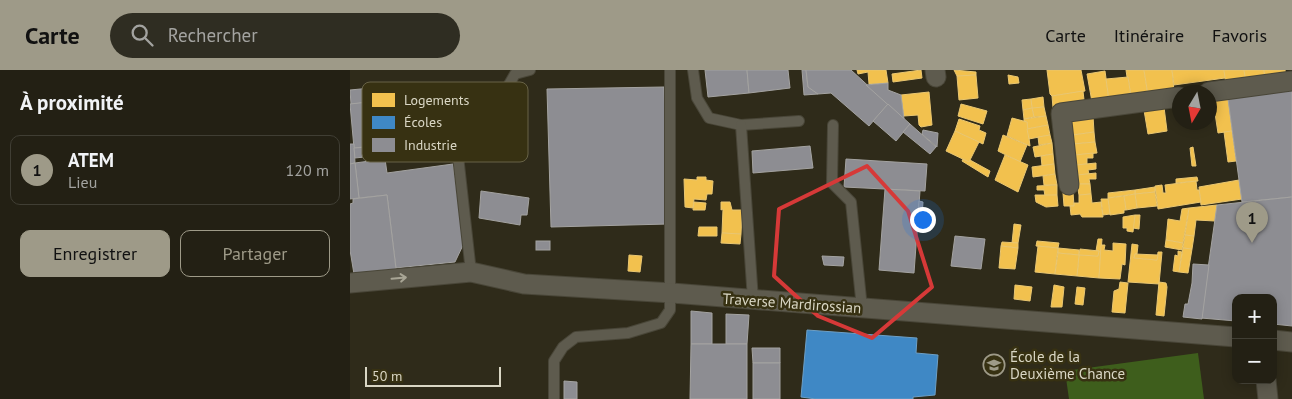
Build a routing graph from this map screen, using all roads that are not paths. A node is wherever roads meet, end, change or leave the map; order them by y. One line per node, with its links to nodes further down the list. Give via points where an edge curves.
1 (530, 70): 5 (lane, via 515,74)
2 (670, 70): 15 (lane)
3 (692, 70): 9 (lane, via 697,98 709,118)
4 (1292, 81): 6 (street)
5 (510, 82)
6 (1217, 91)
7 (1172, 98): 12 (street, via 1061,113)
8 (800, 121): 9 (lane)
9 (741, 125): 16 (lane)
10 (833, 125): 17 (lane, via 832,183 851,202)
11 (459, 162): 13 (lane)
12 (1069, 184)
13 (471, 272): 14 (street, Traverse Mardirossian, one-way to 13); 15 (street, Traverse Mardirossian, via 524,284)
14 (350, 283)
15 (672, 293): 16 (street, Traverse Mardirossian); 22 (lane, via 670,310 660,323 628,333 576,337 563,347 554,361)
16 (753, 300): 17 (street, Traverse Mardirossian)
17 (862, 308): 18 (street, Traverse Mardirossian)
18 (1232, 337)
19 (1277, 340): 20 (street)
20 (1292, 342)
21 (1266, 384): 23 (street)
22 (554, 399)
23 (1268, 399)

